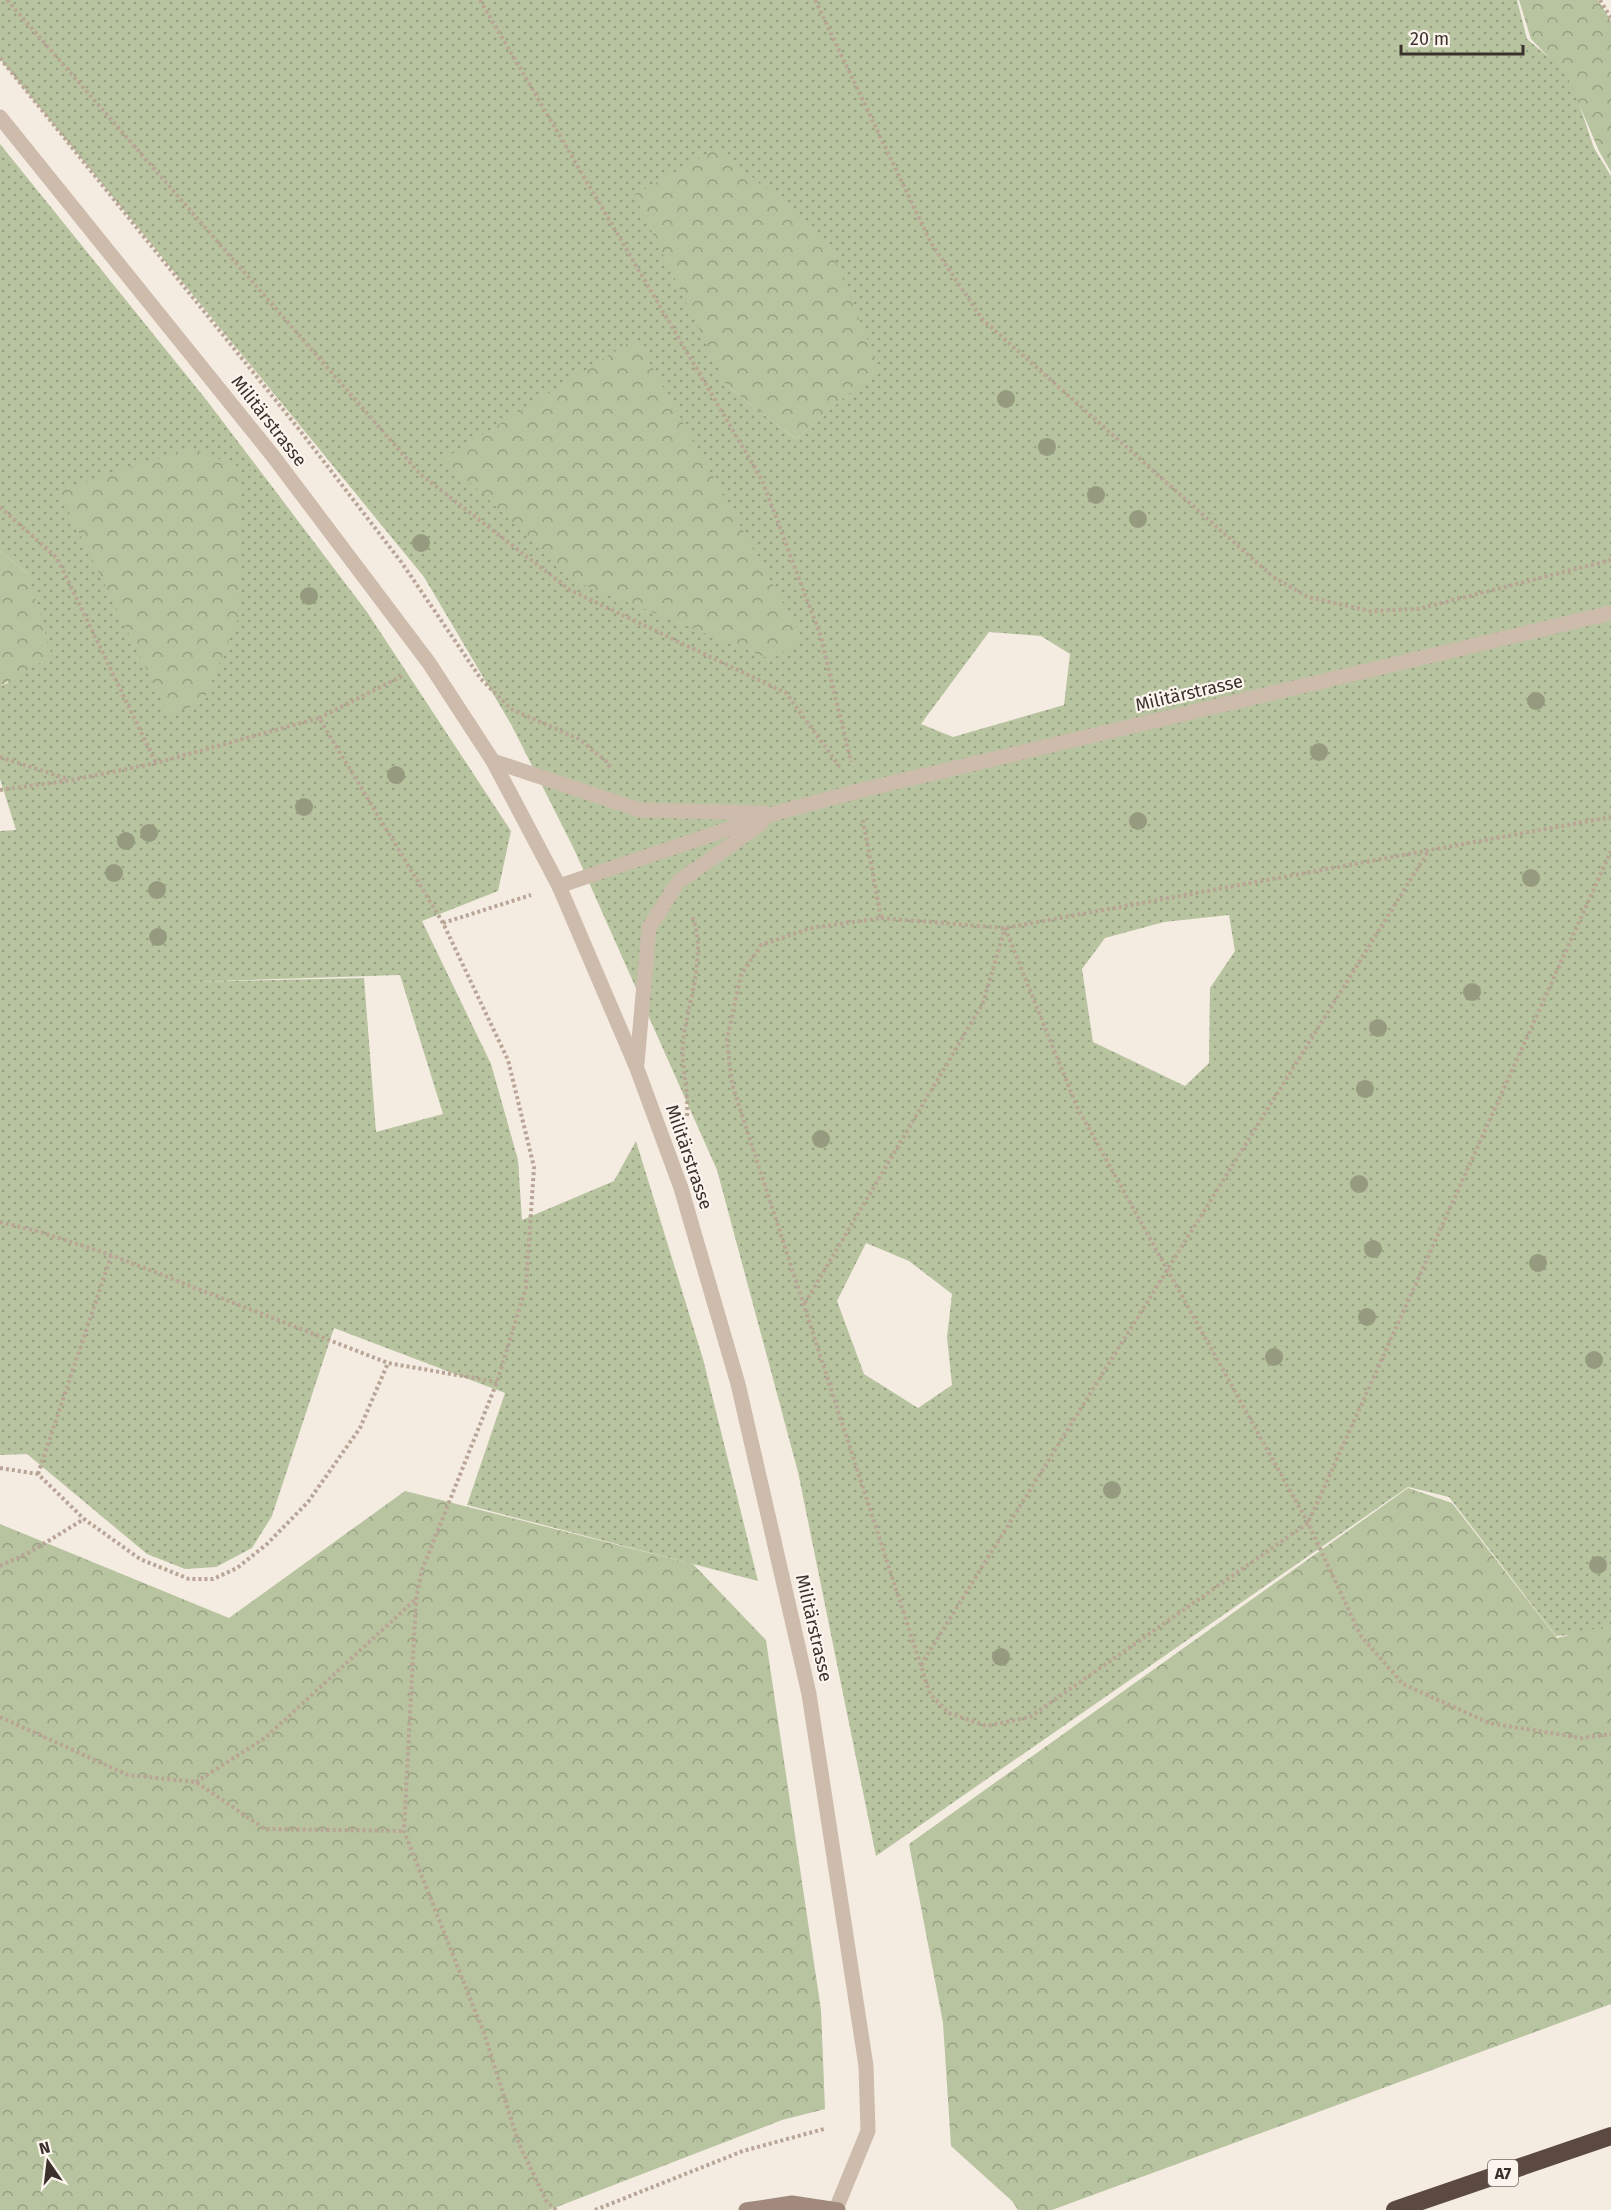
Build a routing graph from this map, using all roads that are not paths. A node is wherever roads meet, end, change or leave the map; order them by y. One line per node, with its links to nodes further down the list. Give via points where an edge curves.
1 (0, 117): 3 (street, Militärstrasse, via 273,456 429,663)
2 (1611, 613): 4 (street, Militärstrasse)
3 (493, 761): 4 (street, Militärstrasse, via 640,810); 5 (street, Militärstrasse)
4 (776, 813): 5 (street, Militärstrasse); 6 (street, Militärstrasse, via 678,882 650,928)
5 (559, 886): 6 (street, Militärstrasse)
6 (636, 1066): 8 (street, Militärstrasse, via 681,1188 738,1384 809,1694 866,2066 868,2131)
7 (1611, 2136): 10 (highway, A7)
8 (837, 2209): 9 (street, via 792,2203)
9 (746, 2210)
10 (1395, 2210)

